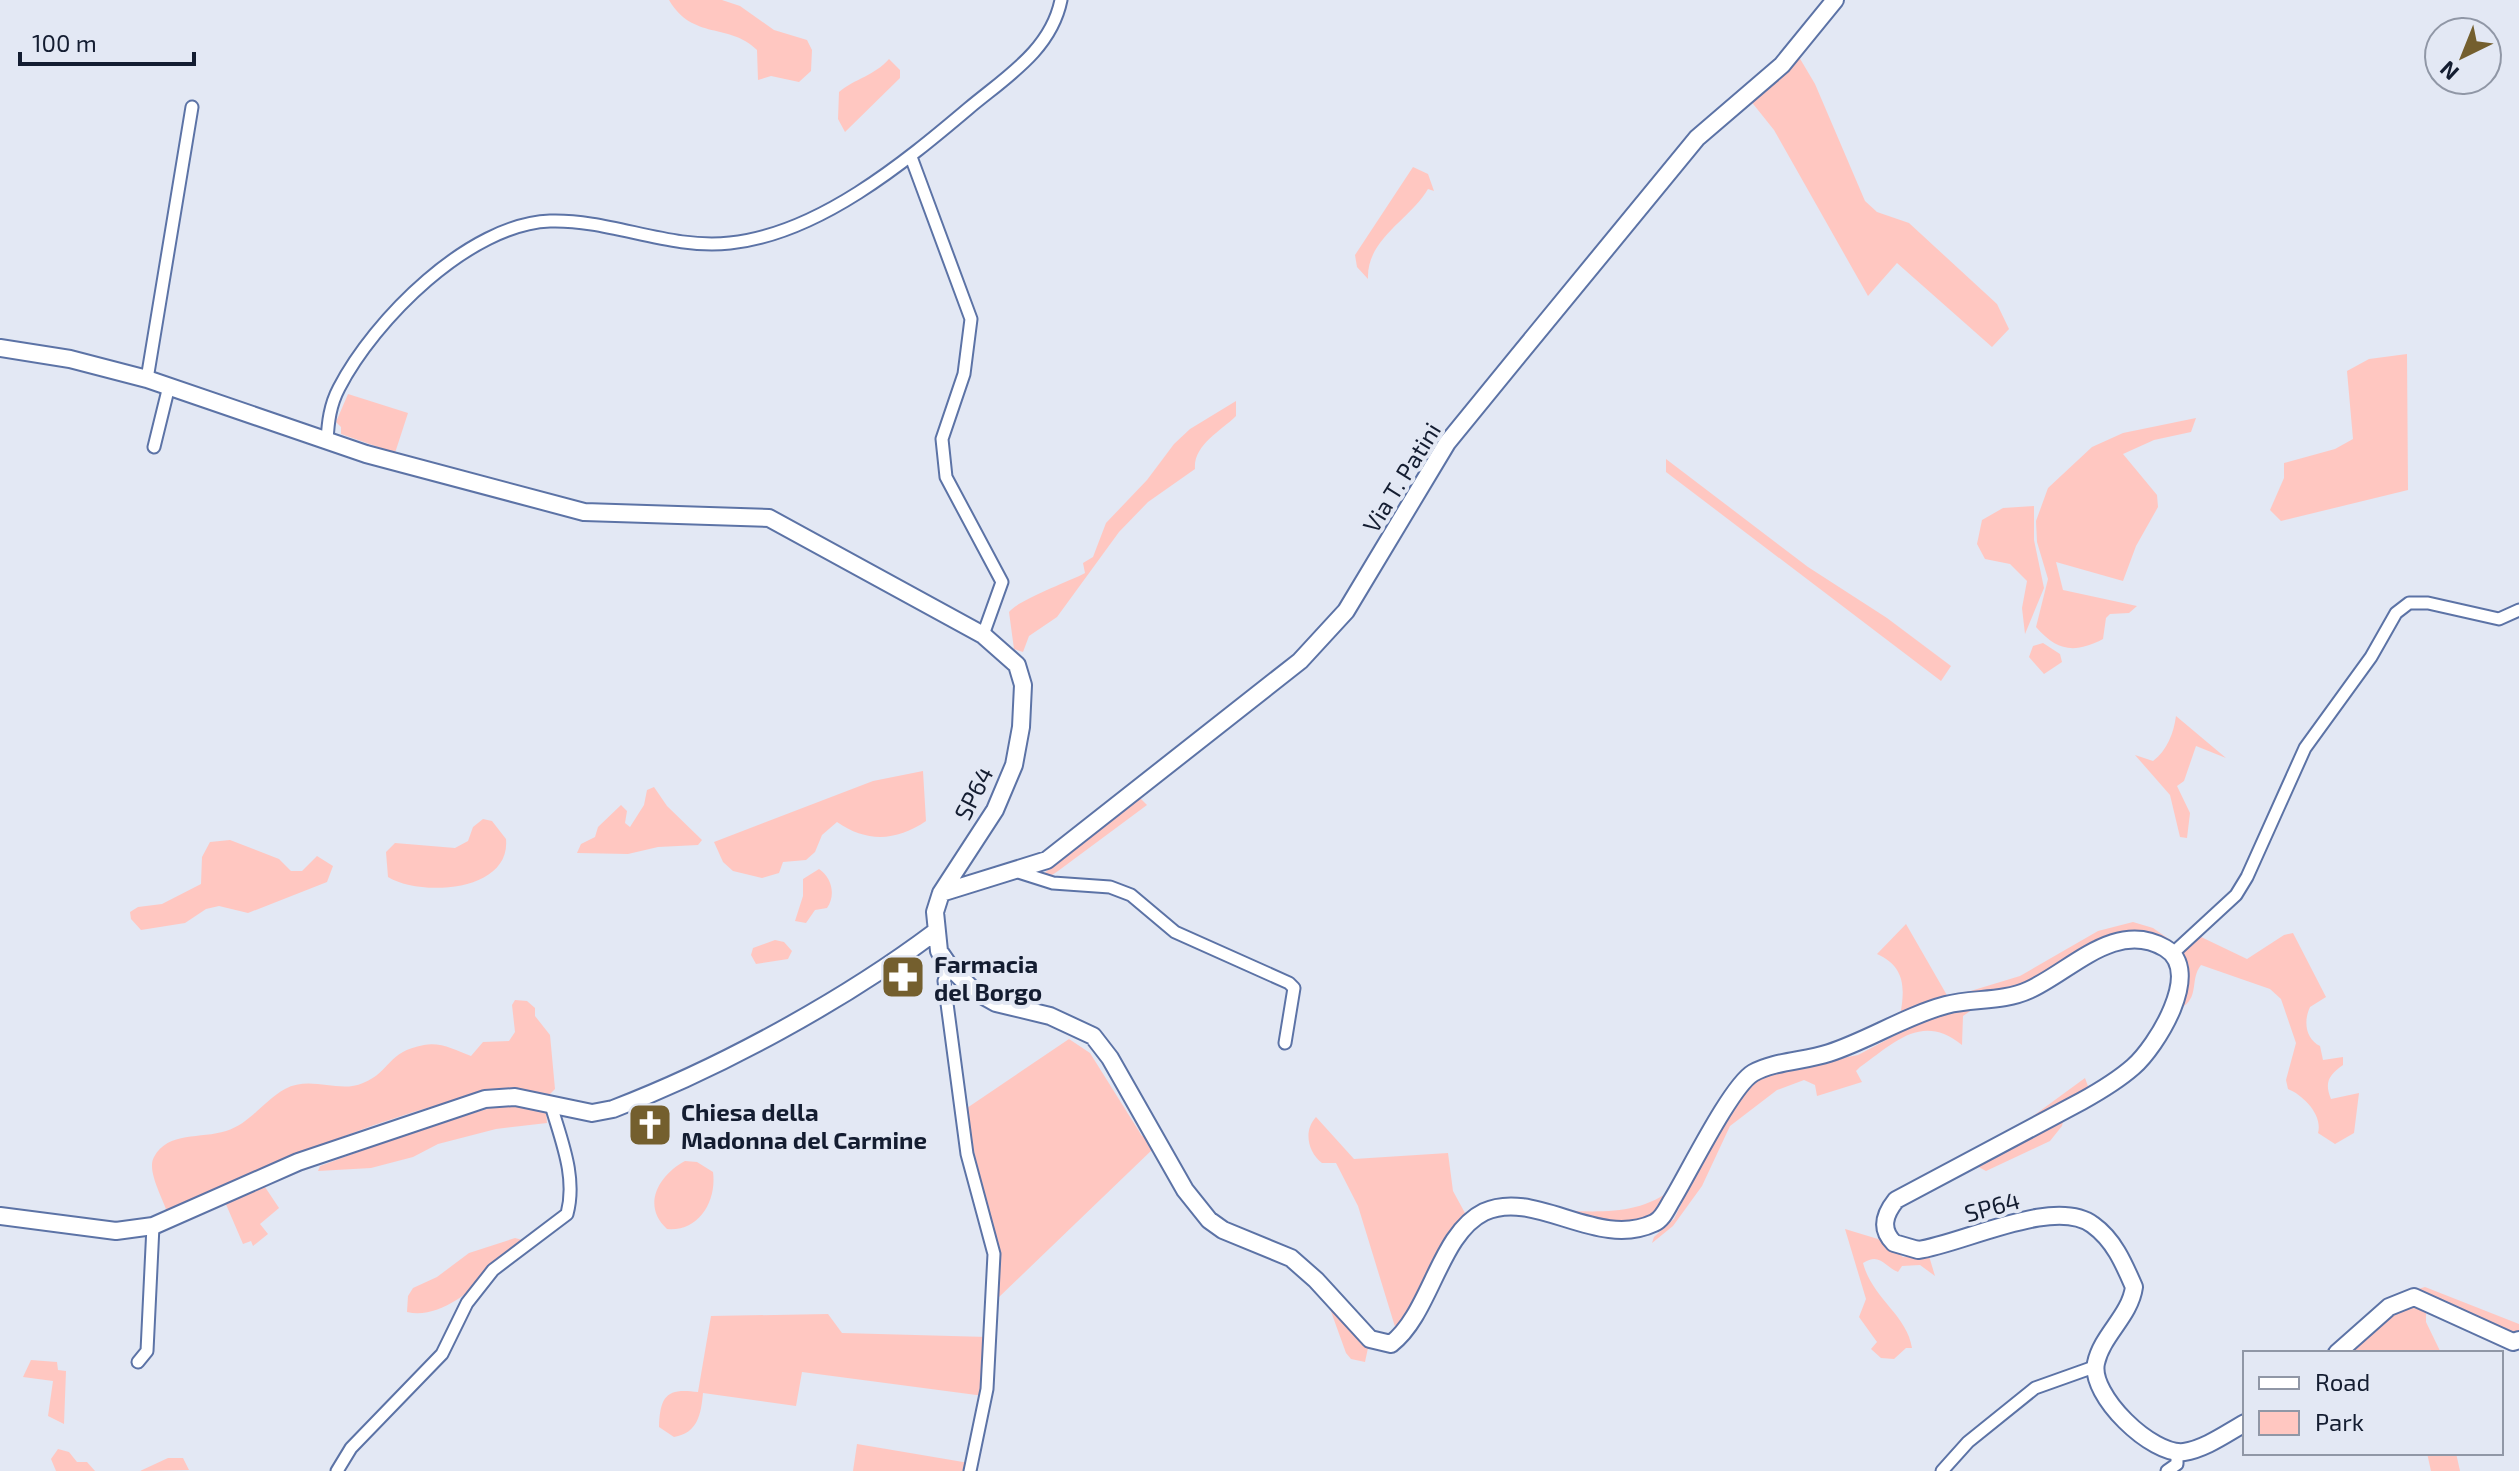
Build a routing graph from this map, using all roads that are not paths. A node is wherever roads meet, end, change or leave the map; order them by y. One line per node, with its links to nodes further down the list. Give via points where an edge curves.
1 (1061, 0): 4 (street, via 1054,24 1027,60)
2 (1835, 0): 12 (street, Via T. Patini, via 1782,65 1697,138 1447,443 1346,611 1300,661 1047,860)
3 (192, 107): 6 (street)
4 (911, 157): 8 (street, via 827,211 729,243 549,221 506,230 464,253 403,302 377,332 338,389); 11 (street, via 971,319 964,374 942,439 946,477 1002,582)
5 (0, 348): 6 (street, SP64)
6 (147, 379): 7 (street, SP64)
7 (169, 386): 8 (street, SP64); 9 (street)
8 (327, 441): 11 (street, SP64, via 584,512 769,518)
9 (154, 447)
10 (2519, 610): 15 (street, via 2499,619 2409,603 2396,613 2305,748 2236,895)
11 (983, 635): 13 (street, SP64 / SP64, via 1017,665 1023,685 1021,727 1014,765 995,810)
12 (1014, 871): 13 (street, Via T. Patini); 17 (street, via 1131,895 1175,932 1289,983 1294,988)
13 (941, 893): 14 (street, SP64 / SP64)
14 (935, 932): 16 (street); 18 (street, via 732,1056 635,1101 592,1113)
15 (2172, 954): 16 (street, via 2153,942 2113,941 2027,991 1947,1005 1829,1053 1752,1074 1730,1101 1659,1221 1635,1231 1607,1230 1513,1206 1484,1213 1453,1246 1410,1325 1391,1344 1370,1339 1291,1258 1209,1220 1185,1190 1093,1036 1050,1016 996,1003); 24 (street, SP64 / SP64, via 2181,976 2179,990 2154,1042 2133,1067 2111,1084 1896,1200 1886,1214 1887,1236 1907,1250 2066,1214 2093,1225 2110,1241 2134,1287)
16 (950, 967): 28 (street, via 944,981 967,1154 994,1254 987,1389)
17 (1285, 1043)
18 (551, 1105): 20 (street, via 515,1097 485,1099 298,1162); 27 (street, via 569,1171 567,1214 493,1270 467,1303 442,1354 351,1448)
19 (0, 1216): 20 (street, via 116,1231)
20 (153, 1226): 23 (street, via 147,1351)
21 (2519, 1340): 22 (street, via 2513,1342 2414,1297 2389,1307)
22 (2339, 1351)
23 (138, 1362)
24 (2094, 1367): 26 (street, via 2104,1394 2135,1430 2164,1450); 29 (street, via 2035,1388 1968,1442)
25 (2243, 1424): 26 (street, via 2197,1448)
26 (2177, 1452): 30 (street, via 2177,1464)
27 (337, 1471)
28 (970, 1471)
29 (1942, 1471)
30 (2167, 1471)

